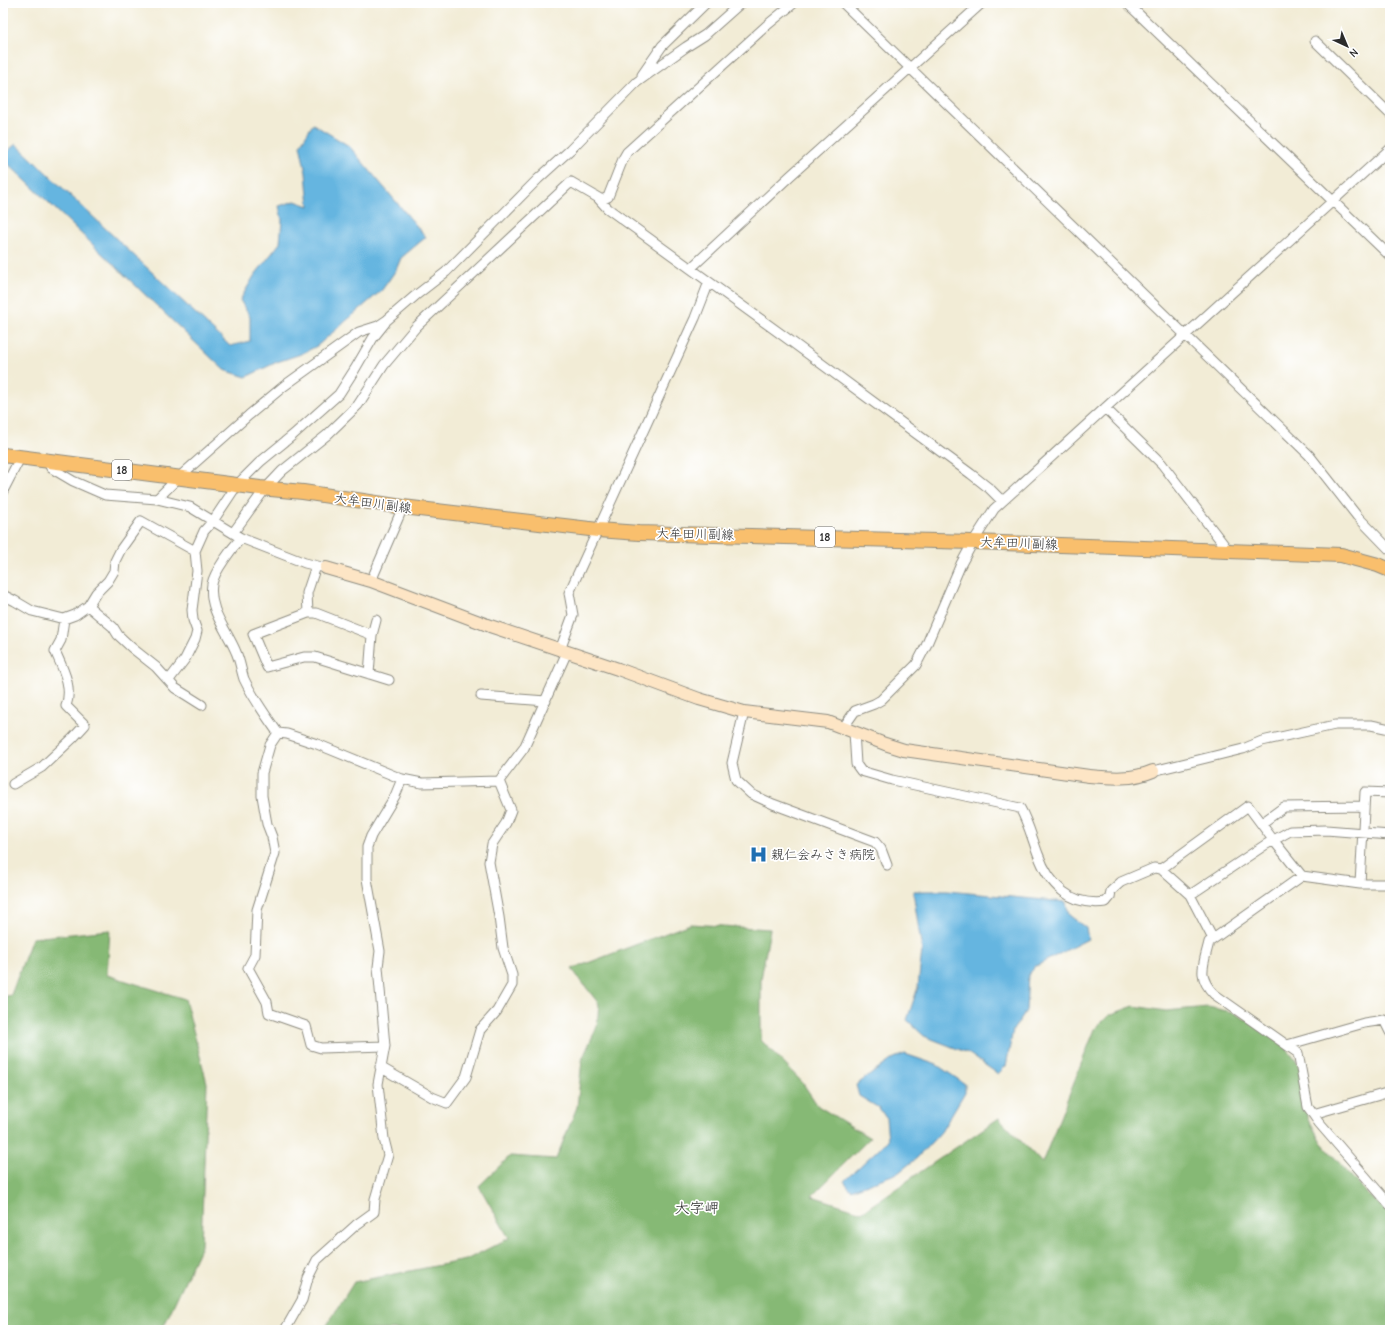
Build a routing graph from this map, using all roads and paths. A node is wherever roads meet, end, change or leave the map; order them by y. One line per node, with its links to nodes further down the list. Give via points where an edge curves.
1 (706, 3): 9 (street, via 662,46)
2 (741, 3): 9 (street, via 705,35)
3 (794, 3): 12 (street, via 627,152 608,197 602,200)
4 (843, 3): 8 (street)
5 (982, 3): 8 (street)
6 (1127, 3): 13 (street)
7 (1315, 41): 10 (street)
8 (910, 67): 15 (street); 18 (street)
9 (637, 82): 17 (street, via 446,272)
10 (1390, 114)
11 (1390, 149): 13 (street)
12 (598, 198): 15 (street, via 607,208); 25 (street, via 570,182 416,327 384,365 358,405 327,435)
13 (1333, 201): 14 (street); 18 (street)
14 (1390, 256)
15 (690, 268): 16 (street)
16 (709, 282): 28 (street, via 971,474); 31 (street)
17 (387, 320): 23 (street, via 378,326 358,332 284,386); 24 (street, via 339,394 260,462)
18 (1186, 334): 19 (street); 35 (street, via 1309,455 1357,516)
19 (1105, 408): 28 (street); 34 (street, via 1162,464)
20 (3, 455): 21 (main road, 大牟田川副線 / 18)
21 (20, 458): 22 (main road, 大牟田川副線 / 18); 26 (street)
22 (47, 460): 23 (main road, 大牟田川副線 / 18); 27 (street, via 51,468 105,495)
23 (178, 478): 24 (main road, 大牟田川副線 / 18); 27 (street)
24 (239, 485): 25 (main road, 大牟田川副線 / 18); 30 (street)
25 (262, 488): 29 (main road, 大牟田川副線 / 18); 32 (street)
26 (3, 491)
27 (157, 499): 30 (street, via 190,507)
28 (1002, 501): 33 (street)
29 (402, 507): 31 (main road, 大牟田川副線 / 18); 39 (street)
30 (213, 521): 32 (street); 36 (street, via 204,531)
31 (598, 530): 33 (main road, 大牟田川副線 / 18); 46 (street, via 569,593 573,614)
32 (237, 536): 37 (street); 56 (street, via 212,583 211,595 216,613 236,653 244,678)
33 (973, 542): 34 (main road, 大牟田川副線 / 18); 55 (street, via 916,664 881,700 855,711 851,715)
34 (1228, 550): 38 (main road, 大牟田川副線 / 18, via 1341,555)
35 (1390, 550)
36 (195, 551): 41 (street, via 141,522 121,549 108,581); 48 (street, via 197,571 192,610 197,631 185,659)
37 (321, 567): 39 (street); 42 (street, via 307,593)
38 (1390, 570)
39 (371, 581): 46 (street)
40 (3, 595): 43 (street, via 32,611)
41 (88, 606): 43 (street); 48 (street)
42 (308, 613): 45 (street); 47 (street, via 253,634 267,667 304,657 315,657)
43 (64, 619): 60 (street, via 61,640 55,651 68,684 66,706 85,725 42,767)
44 (376, 620): 45 (street)
45 (372, 635): 47 (street)
46 (564, 651): 51 (street); 53 (street, via 699,699)
47 (369, 674): 49 (street)
48 (169, 680): 52 (street, via 175,688)
49 (389, 680)
50 (481, 696): 51 (street)
51 (546, 701): 59 (street, via 524,748)
52 (202, 705)
53 (744, 712): 55 (street, via 828,722); 67 (street, via 732,763 736,780 751,794 773,804 875,842 881,849)
54 (1390, 729): 57 (street, via 1371,725 1335,725 1262,741 1243,749)
55 (848, 730): 57 (street, via 904,750 1089,776 1130,777); 68 (street, via 856,764 861,771 1020,808 1047,873 1062,892 1074,899 1094,904 1106,902 1121,882 1154,868)
56 (278, 733): 58 (street, via 317,744); 76 (street, via 270,745 262,773 262,796 275,853 257,910 255,955 248,968 269,1013 306,1026 311,1045 321,1048)
57 (1153, 771)
58 (402, 779): 59 (street, via 422,783); 76 (street, via 367,846 367,879 380,951 378,967)
59 (499, 781): 77 (street, via 511,810 506,824 492,844 489,862 502,948 512,975 512,985 497,1011 480,1030 466,1077 447,1103)
60 (13, 784)
61 (1390, 793): 62 (street, via 1365,792)
62 (1364, 806): 63 (street, via 1284,808); 64 (street)
63 (1262, 824): 66 (street); 68 (street, via 1248,806)
64 (1363, 833): 65 (street); 66 (street, via 1290,831); 70 (street)
65 (1390, 835)
66 (1274, 841): 69 (street); 72 (street)
67 (887, 865)
68 (1161, 869): 72 (street)
69 (1302, 876): 70 (street); 73 (street)
70 (1360, 884): 71 (street)
71 (1390, 884)
72 (1190, 895): 73 (street)
73 (1213, 939): 75 (street, via 1209,942 1202,976 1206,986)
74 (1390, 1032): 75 (street, via 1384,1020 1364,1023)
75 (1287, 1045): 79 (street, via 1298,1054 1308,1107)
76 (385, 1046): 77 (street)
77 (380, 1067): 81 (street, via 378,1084 388,1156 375,1199 374,1212 317,1260 308,1278 302,1300)
78 (1390, 1092): 79 (street)
79 (1313, 1114): 80 (street)
80 (1390, 1205)
81 (285, 1330)

